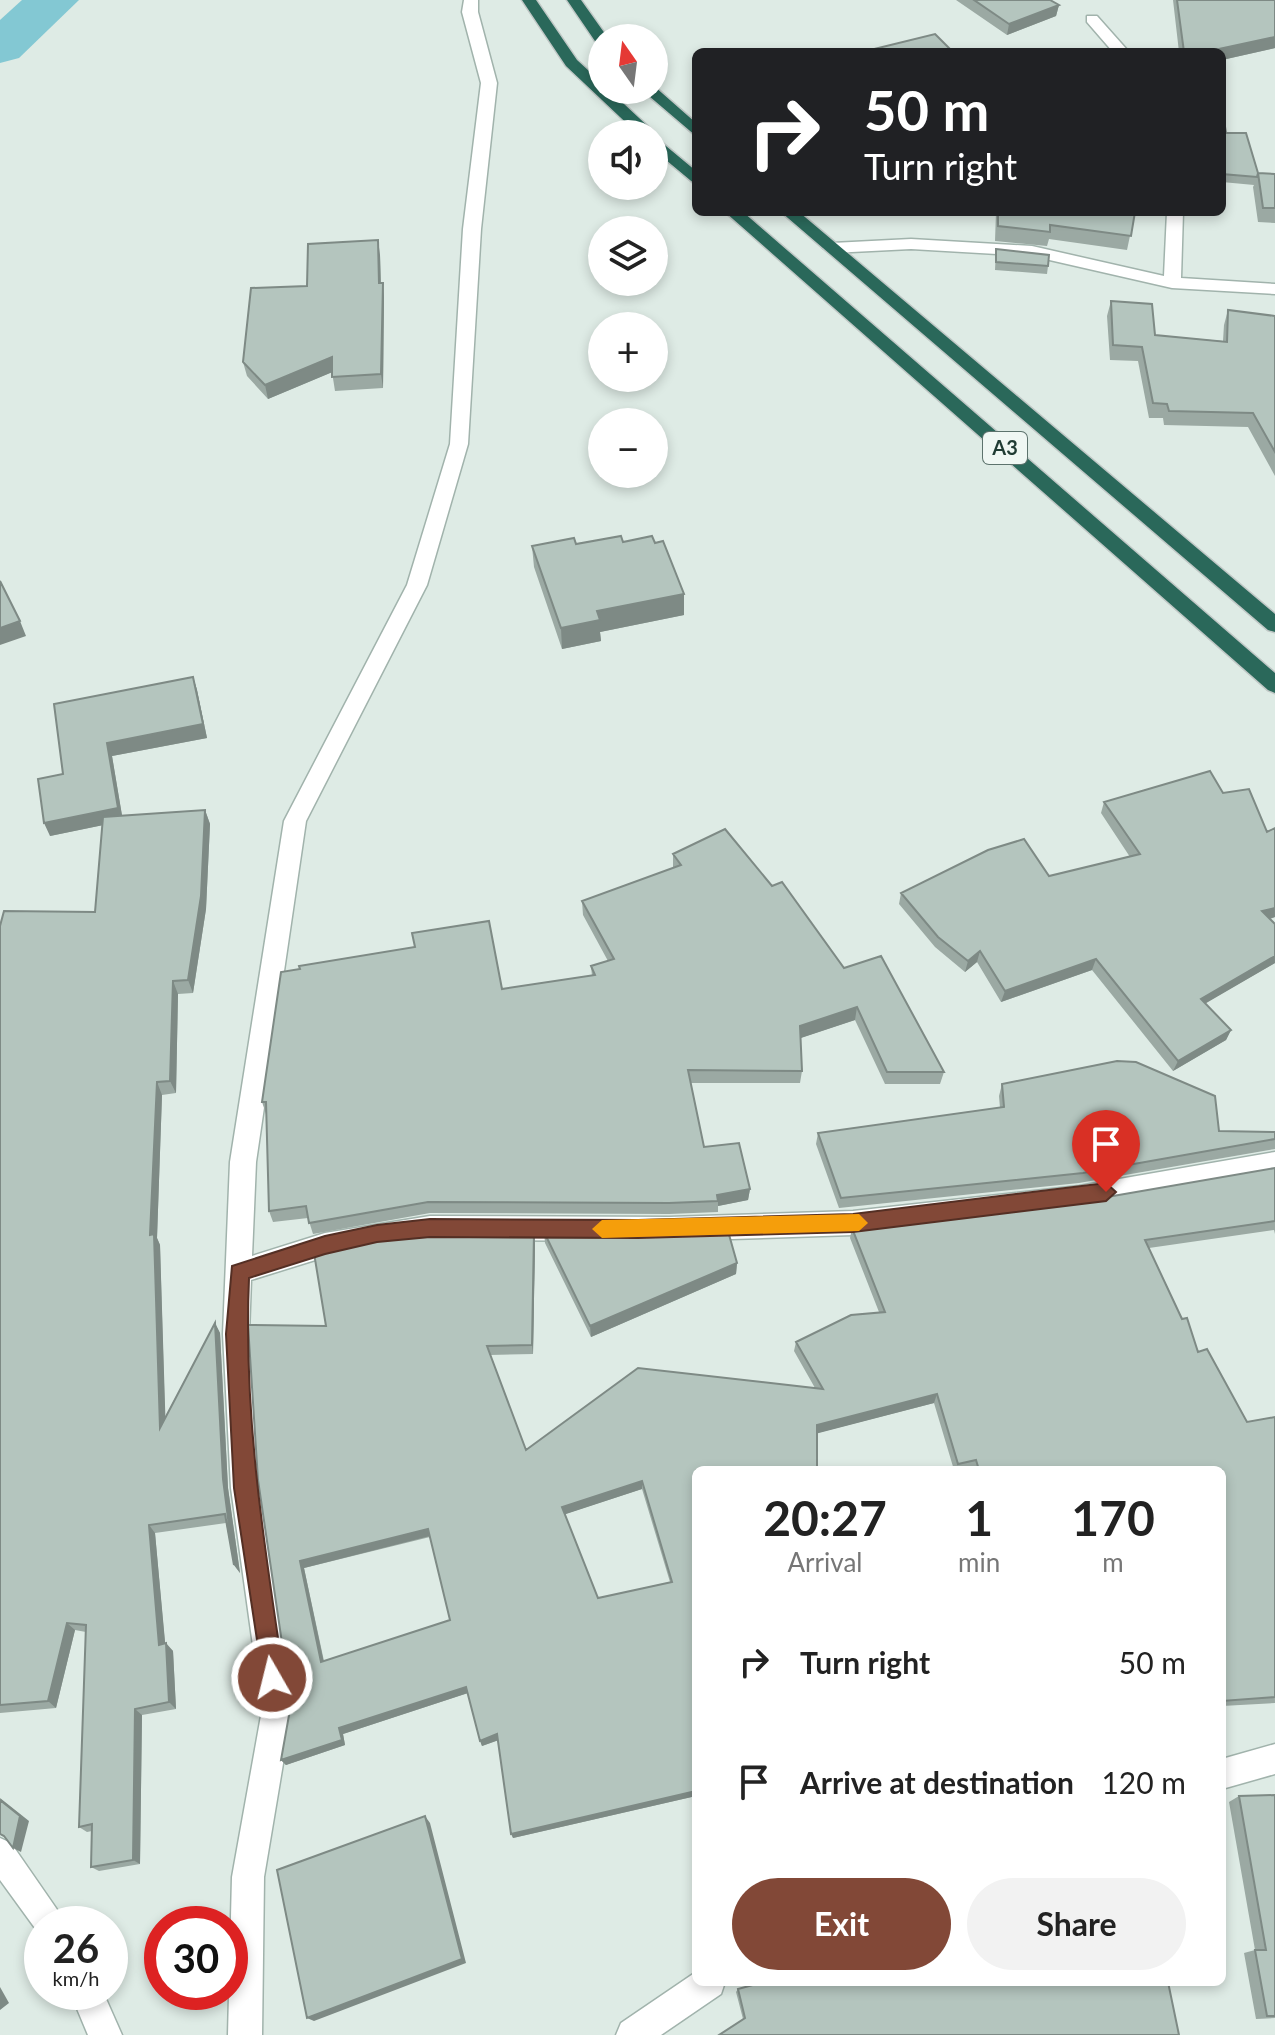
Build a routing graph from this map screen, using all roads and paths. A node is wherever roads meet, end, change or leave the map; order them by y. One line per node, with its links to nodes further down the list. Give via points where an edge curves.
1 (471, 0): 21 (street, via 489,83 472,229 459,444 417,585 295,821 243,1162)
2 (529, 0): 8 (highway, via 571,63)
3 (574, 0): 5 (highway)
4 (1092, 19): 6 (street)
5 (590, 24)
6 (1117, 48)
7 (666, 104): 9 (highway)
8 (632, 120)
9 (692, 127)
10 (668, 154): 11 (highway)
11 (692, 176)
12 (738, 216): 19 (highway, A3)
13 (794, 216): 15 (highway, A3)
14 (1175, 216): 16 (street)
15 (832, 248): 16 (street, via 911,244 1032,251); 18 (highway, A3)
16 (1172, 283): 17 (street)
17 (1275, 289)
18 (1275, 625)
19 (1275, 685)
20 (1275, 1163): 21 (street, via 1079,1197 853,1223 417,1229 325,1245)
21 (239, 1272): 29 (street, via 236,1334 245,1488 277,1710 248,1877)
22 (1275, 1759): 23 (street)
23 (1226, 1773)
24 (0, 1854): 25 (street)
25 (38, 1906)
26 (703, 1986): 30 (street)
27 (94, 2010): 28 (street)
28 (105, 2035)
29 (245, 2035)
30 (633, 2035)

